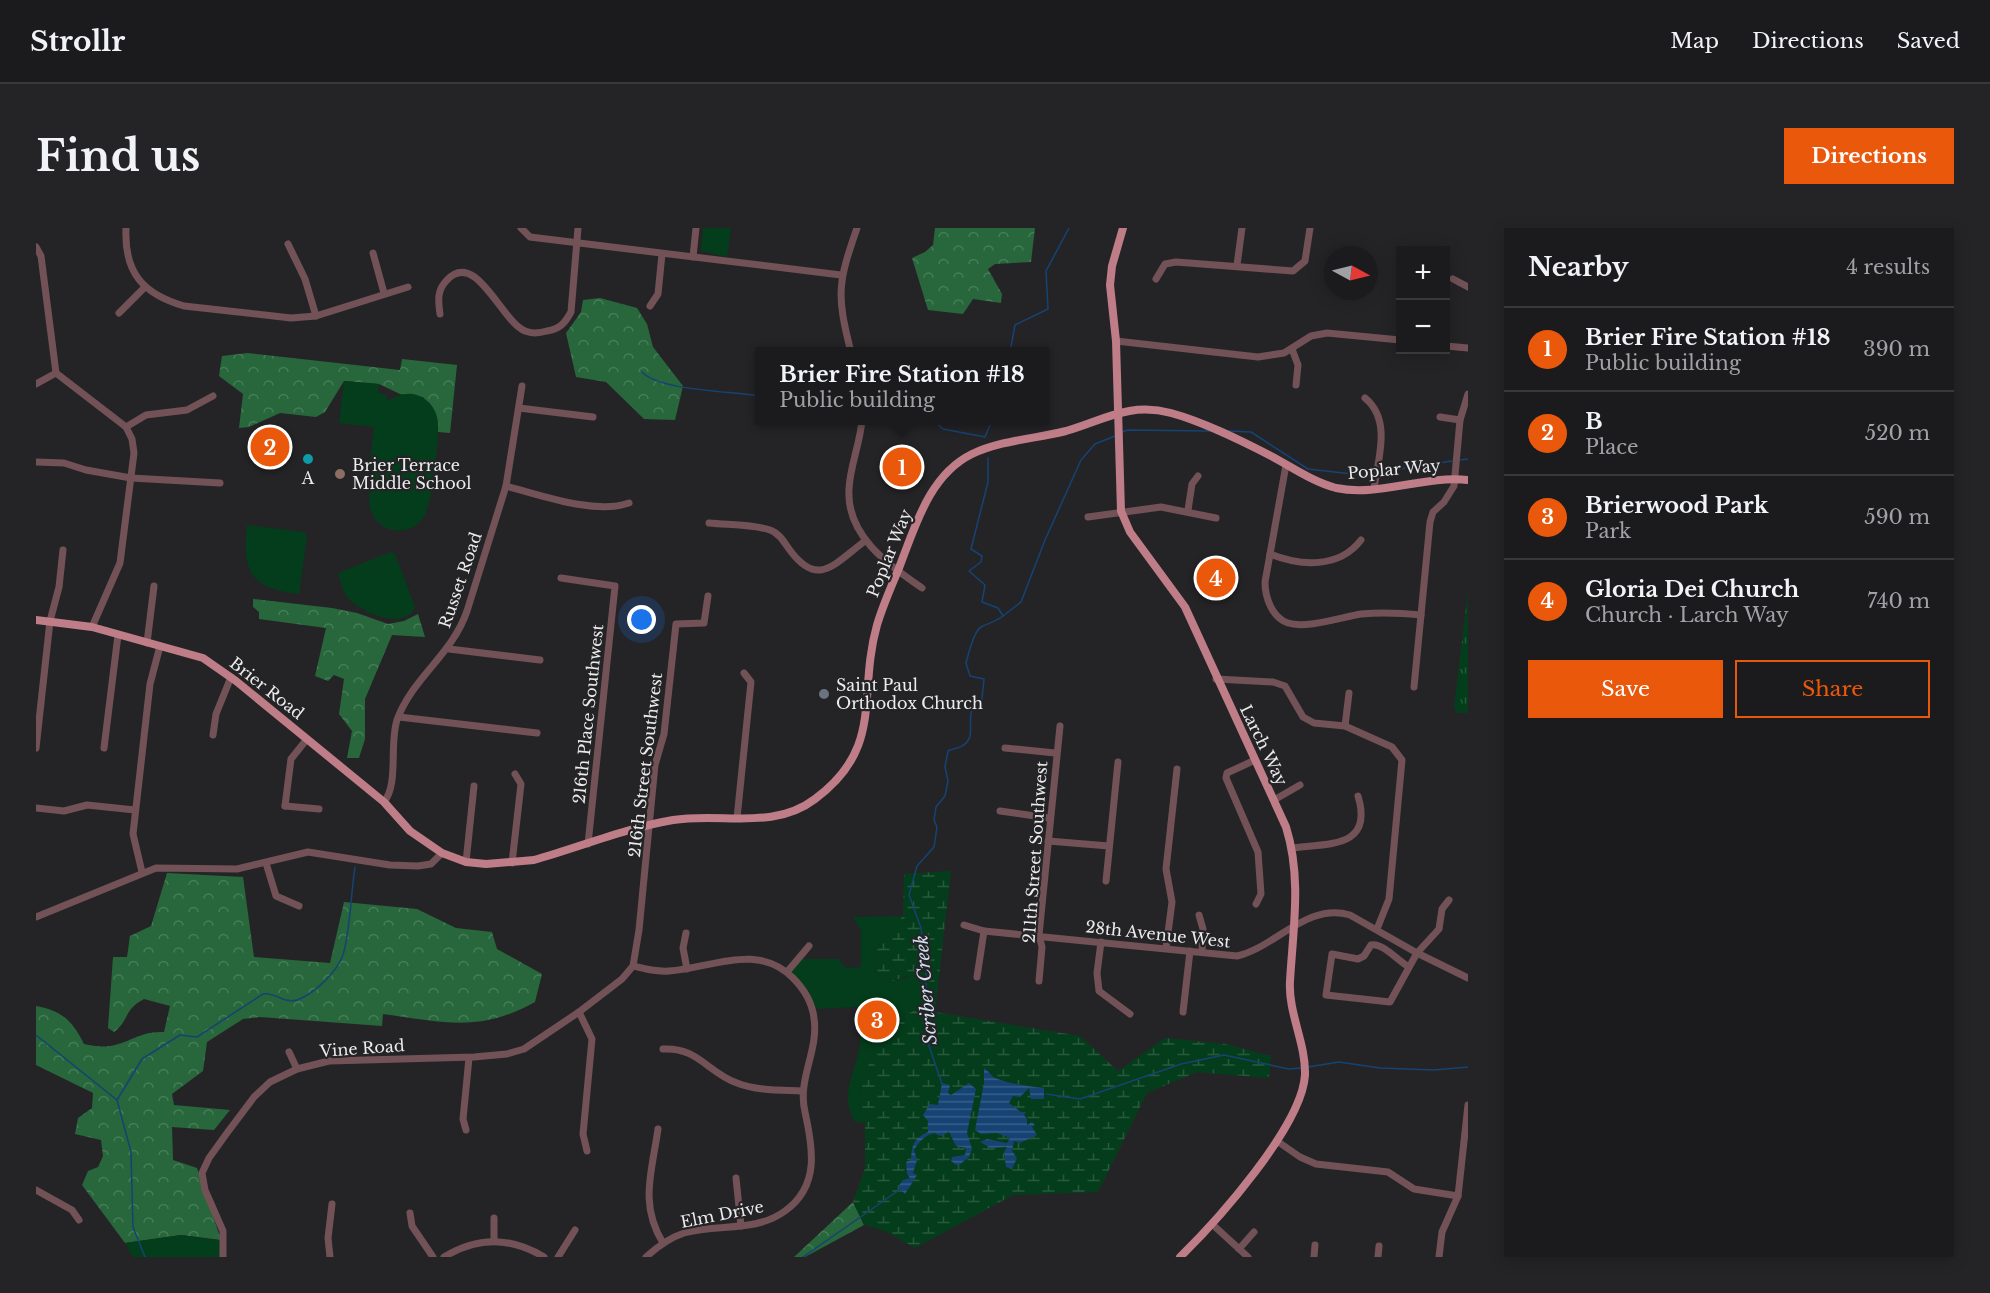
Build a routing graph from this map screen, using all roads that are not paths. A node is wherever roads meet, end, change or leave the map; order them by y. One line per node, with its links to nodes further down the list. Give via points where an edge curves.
1 (126, 228): 21 (street, via 129,260)
2 (521, 228): 9 (street, via 530,237)
3 (578, 228): 9 (street)
4 (696, 228): 14 (street)
5 (857, 228): 16 (street)
6 (1123, 228): 29 (main road, Larch Way, via 1110,285)
7 (1242, 228): 15 (street)
8 (1311, 228): 15 (street, via 1308,253 1299,268 1286,272)
9 (576, 242): 13 (street); 26 (street, via 571,312 556,330 537,333 514,325 479,280 464,272 452,274 441,286)
10 (288, 244): 27 (street, via 305,279)
11 (36, 247): 22 (street, via 41,256)
12 (373, 253): 23 (street)
13 (662, 254): 14 (street); 24 (street, via 658,294)
14 (693, 257): 16 (street)
15 (1237, 266): 17 (street, via 1170,262 1161,268)
16 (841, 275): 31 (street, via 840,300)
17 (1156, 279)
18 (1453, 279): 20 (street)
19 (408, 287): 23 (street)
20 (1468, 287)
21 (144, 288): 25 (street); 27 (street, via 184,306 291,318)
22 (40, 290): 34 (street)
23 (384, 292): 27 (street)
24 (650, 306)
25 (119, 313)
26 (440, 314)
27 (316, 316)
28 (1396, 340): 33 (street, via 1327,333 1311,336)
29 (1116, 341): 33 (street, via 1257,357); 42 (main road, Larch Way)
30 (1450, 346): 32 (street)
31 (850, 347)
32 (1468, 348)
33 (1292, 349): 36 (street, via 1298,366)
34 (56, 374): 35 (street); 47 (street)
35 (36, 384)
36 (1296, 385)
37 (522, 386): 41 (street, Russet Road)
38 (1468, 394): 45 (street)
39 (213, 396): 47 (street, via 188,410 146,415)
40 (1365, 398): 56 (street, via 1379,413 1382,424)
41 (519, 408): 43 (street); 55 (street, Russet Road)
42 (1117, 412): 49 (main road, Poplar Way, via 1151,410 1181,416); 59 (main road, Larch Way); 67 (main road, Poplar Way, via 1064,432 992,447 963,459 928,498)
43 (593, 417)
44 (1440, 417): 45 (street)
45 (1460, 420): 52 (street)
46 (861, 425): 64 (street, via 849,488 850,507)
47 (126, 427): 51 (street, via 132,439)
48 (36, 462): 51 (street, via 64,463)
49 (1286, 465): 56 (main road, Poplar Way, via 1331,487); 66 (street)
50 (1198, 476): 58 (street, via 1192,484)
51 (131, 478): 54 (street); 75 (street, via 120,563)
52 (1455, 478): 53 (main road, Poplar Way); 56 (main road, Poplar Way); 72 (street, via 1449,494 1431,515)
53 (1468, 480)
54 (220, 483)
55 (506, 486): 57 (street, via 579,504 616,507); 79 (street, Russet Road, via 462,627)
56 (1374, 488)
57 (629, 503)
58 (1188, 510): 59 (street, via 1161,507); 61 (street)
59 (1121, 511): 60 (street); 84 (main road, Larch Way, via 1130,532 1185,607)
60 (1088, 517)
61 (1216, 518)
62 (709, 523): 64 (street, via 770,530 800,564 817,571)
63 (1361, 540): 66 (street, via 1352,552 1314,564)
64 (865, 541): 67 (street)
65 (63, 550): 74 (street)
66 (1270, 554): 72 (street, via 1265,589 1270,605 1282,620 1294,624 1385,612)
67 (897, 572): 70 (street); 110 (main road, Poplar Way, via 875,633 863,732 854,758 836,782 799,809 773,817)
68 (561, 578): 114 (street, 216th Place Southwest, via 615,586)
69 (154, 586): 77 (street)
70 (922, 588)
71 (708, 596): 112 (street, 216th Street Southwest, via 704,623 676,624)
72 (1421, 615): 85 (street)
73 (36, 620): 74 (main road, Brier Road)
74 (50, 621): 75 (main road, Brier Road); 82 (street)
75 (92, 627): 76 (main road, Brier Road)
76 (118, 635): 77 (main road, Brier Road); 94 (street)
77 (147, 643): 78 (main road, Brier Road)
78 (160, 646): 83 (main road, Brier Road, via 203,658); 108 (street, via 150,684)
79 (449, 648): 80 (street); 87 (street, Russet Road, via 405,702)
80 (540, 660)
81 (744, 673): 110 (street, via 751,682)
82 (40, 676): 93 (street)
83 (231, 677): 91 (street, via 216,714); 92 (main road, Brier Road)
84 (1216, 679): 89 (street, via 1285,686 1303,717 1314,723); 97 (main road, Larch Way)
85 (1414, 687)
86 (1349, 693): 89 (street)
87 (399, 717): 90 (street); 105 (street, Russet Road, via 393,745 392,785)
88 (1060, 726): 96 (street, 211th Street Southwest)
89 (1345, 726): 130 (street, via 1392,747 1402,760 1389,899)
90 (537, 733)
91 (213, 735)
92 (307, 739): 105 (main road, Brier Road); 107 (street, via 291,759 281,808)
93 (36, 748)
94 (104, 748)
95 (1005, 748): 96 (street)
96 (1055, 753): 111 (street, 211th Street Southwest)
97 (1255, 760): 104 (main road, Larch Way); 124 (street, via 1227,773 1226,778 1258,852 1262,878)
98 (1118, 762): 115 (street)
99 (1177, 769): 136 (street, via 1166,869 1172,902)
100 (515, 774): 120 (street, via 521,784)
101 (1300, 785): 104 (street)
102 (474, 786): 118 (street)
103 (1358, 796): 116 (street, via 1359,828 1348,841)
104 (1274, 800): 116 (main road, Larch Way)
105 (384, 802): 117 (main road, Brier Road, via 410,831)
106 (36, 808): 108 (street, via 64,811 87,805)
107 (319, 809)
108 (135, 810): 121 (street, via 134,845)
109 (1000, 811): 111 (street)
110 (737, 818): 112 (main road, Poplar Way, via 691,818)
111 (1049, 818): 113 (street, 211th Street Southwest)
112 (649, 825): 114 (main road, Poplar Way); 140 (street, 216th Street Southwest)
113 (1048, 841): 115 (street); 133 (street, 211th Street Southwest)
114 (588, 844): 120 (main road, Poplar Way)
115 (1109, 846): 122 (street)
116 (1292, 848): 129 (main road, Larch Way, via 1296,885)
117 (442, 853): 118 (main road, Poplar Way); 119 (street, via 431,864 418,866 308,852)
118 (466, 862): 120 (main road, Poplar Way)
119 (266, 863): 121 (street, via 237,869 167,867); 125 (street, via 276,896)
120 (512, 863)
121 (142, 872): 127 (street)
122 (1107, 881)
123 (1449, 900): 139 (street, via 1442,909 1439,929)
124 (1256, 904)
125 (299, 906)
126 (1199, 915): 138 (street)
127 (36, 917)
128 (963, 925): 131 (street, 28th Avenue West)
129 (1294, 926): 130 (street, 28th Avenue West, via 1314,916 1339,912); 138 (street, 28th Avenue West, via 1237,956); 158 (main road, Larch Way, via 1290,994 1305,1073 1299,1105)
130 (1377, 929): 139 (street, 28th Avenue West)
131 (984, 931): 133 (street, 28th Avenue West); 144 (street)
132 (686, 933): 142 (street, via 683,948)
133 (1039, 935): 134 (street, 28th Avenue West); 146 (street, 211th Street Southwest)
134 (1101, 942): 136 (street, 28th Avenue West); 149 (street, via 1096,973 1099,991)
135 (809, 946): 143 (street)
136 (1166, 948): 137 (street, 28th Avenue West)
137 (1190, 951): 138 (street, 28th Avenue West); 148 (street)
138 (1202, 952)
139 (1417, 953): 141 (street); 145 (street, 28th Avenue West)
140 (633, 966): 142 (street, Elm Drive, via 660,971); 147 (street, Vine Road)
141 (1409, 967): 141 (street, via 1390,1002 1326,995 1332,954 1358,959 1377,943)
142 (687, 969): 143 (street, Elm Drive, via 752,958)
143 (787, 972): 154 (street, Elm Drive, via 807,995 814,1019 813,1046)
144 (977, 977)
145 (1468, 978)
146 (1039, 981)
147 (579, 1012): 152 (street, Vine Road, via 524,1048); 159 (street, via 592,1040 583,1134)
148 (1183, 1012)
149 (1130, 1014)
150 (663, 1049): 154 (street, via 685,1050 735,1083)
151 (289, 1052): 153 (street)
152 (469, 1058): 153 (street, Vine Road, via 352,1059); 157 (street, via 463,1119)
153 (297, 1069): 176 (street, Vine Road, via 261,1090 205,1166 203,1182 223,1232)
154 (802, 1092): 168 (street, Elm Drive, via 812,1146 806,1186 779,1215)
155 (1468, 1105): 162 (street)
156 (658, 1129): 172 (street, via 648,1202 653,1226)
157 (466, 1130)
158 (1277, 1141): 162 (street, via 1316,1164 1388,1172 1413,1189); 167 (main road, Larch Way)
159 (587, 1150)
160 (736, 1178): 168 (street)
161 (36, 1190): 166 (street, via 62,1203)
162 (1458, 1196): 187 (street, via 1442,1232)
163 (332, 1204): 177 (street)
164 (410, 1213): 178 (street, via 412,1226)
165 (494, 1218): 171 (street)
166 (79, 1220)
167 (1212, 1224): 175 (street); 183 (main road, Larch Way)
168 (741, 1226): 172 (street, Elm Drive, via 685,1233)
169 (575, 1230): 181 (street)
170 (1254, 1232): 175 (street)
171 (494, 1240): 179 (street); 180 (street, via 524,1246)
172 (663, 1243): 182 (street, Elm Drive)
173 (1316, 1245): 185 (street)
174 (1379, 1246): 186 (street)
175 (1239, 1249): 184 (street)
176 (223, 1257)
177 (330, 1257)
178 (433, 1257)
179 (444, 1257)
180 (544, 1257)
181 (558, 1257)
182 (646, 1257)
183 (1180, 1257)
184 (1248, 1257)
185 (1314, 1257)
186 (1378, 1257)
187 (1438, 1257)

